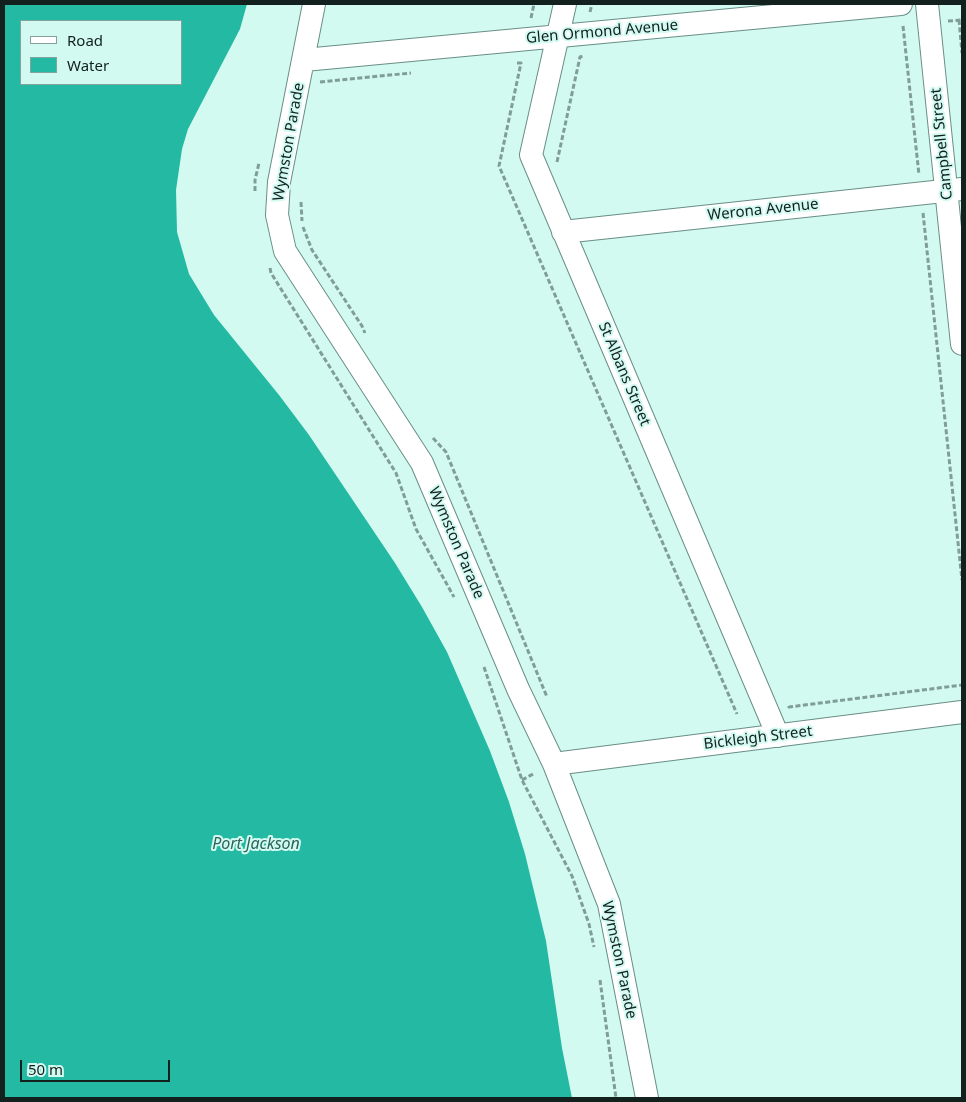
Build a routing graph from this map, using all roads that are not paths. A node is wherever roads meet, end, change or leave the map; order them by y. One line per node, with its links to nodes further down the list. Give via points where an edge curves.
1 (314, 4): 6 (street, Wymston Parade)
2 (565, 4): 5 (street, St Albans Street)
3 (927, 4): 7 (street, Campbell Street)
4 (902, 15): 5 (street, Glen Ormond Avenue)
5 (557, 36): 6 (street, Glen Ormond Avenue); 8 (street, St Albans Street, via 531,155)
6 (304, 60): 12 (street, Wymston Parade, via 279,182 277,216 285,251 422,463 518,689)
7 (954, 190): 8 (street, Werona Avenue); 9 (street, Campbell Street)
8 (563, 232): 11 (street, St Albans Street)
9 (962, 344)
10 (962, 712): 11 (street, Bickleigh Street)
11 (778, 736): 12 (street, Bickleigh Street)
12 (554, 764): 13 (street, Wymston Parade, via 609,904)
13 (647, 1098)

